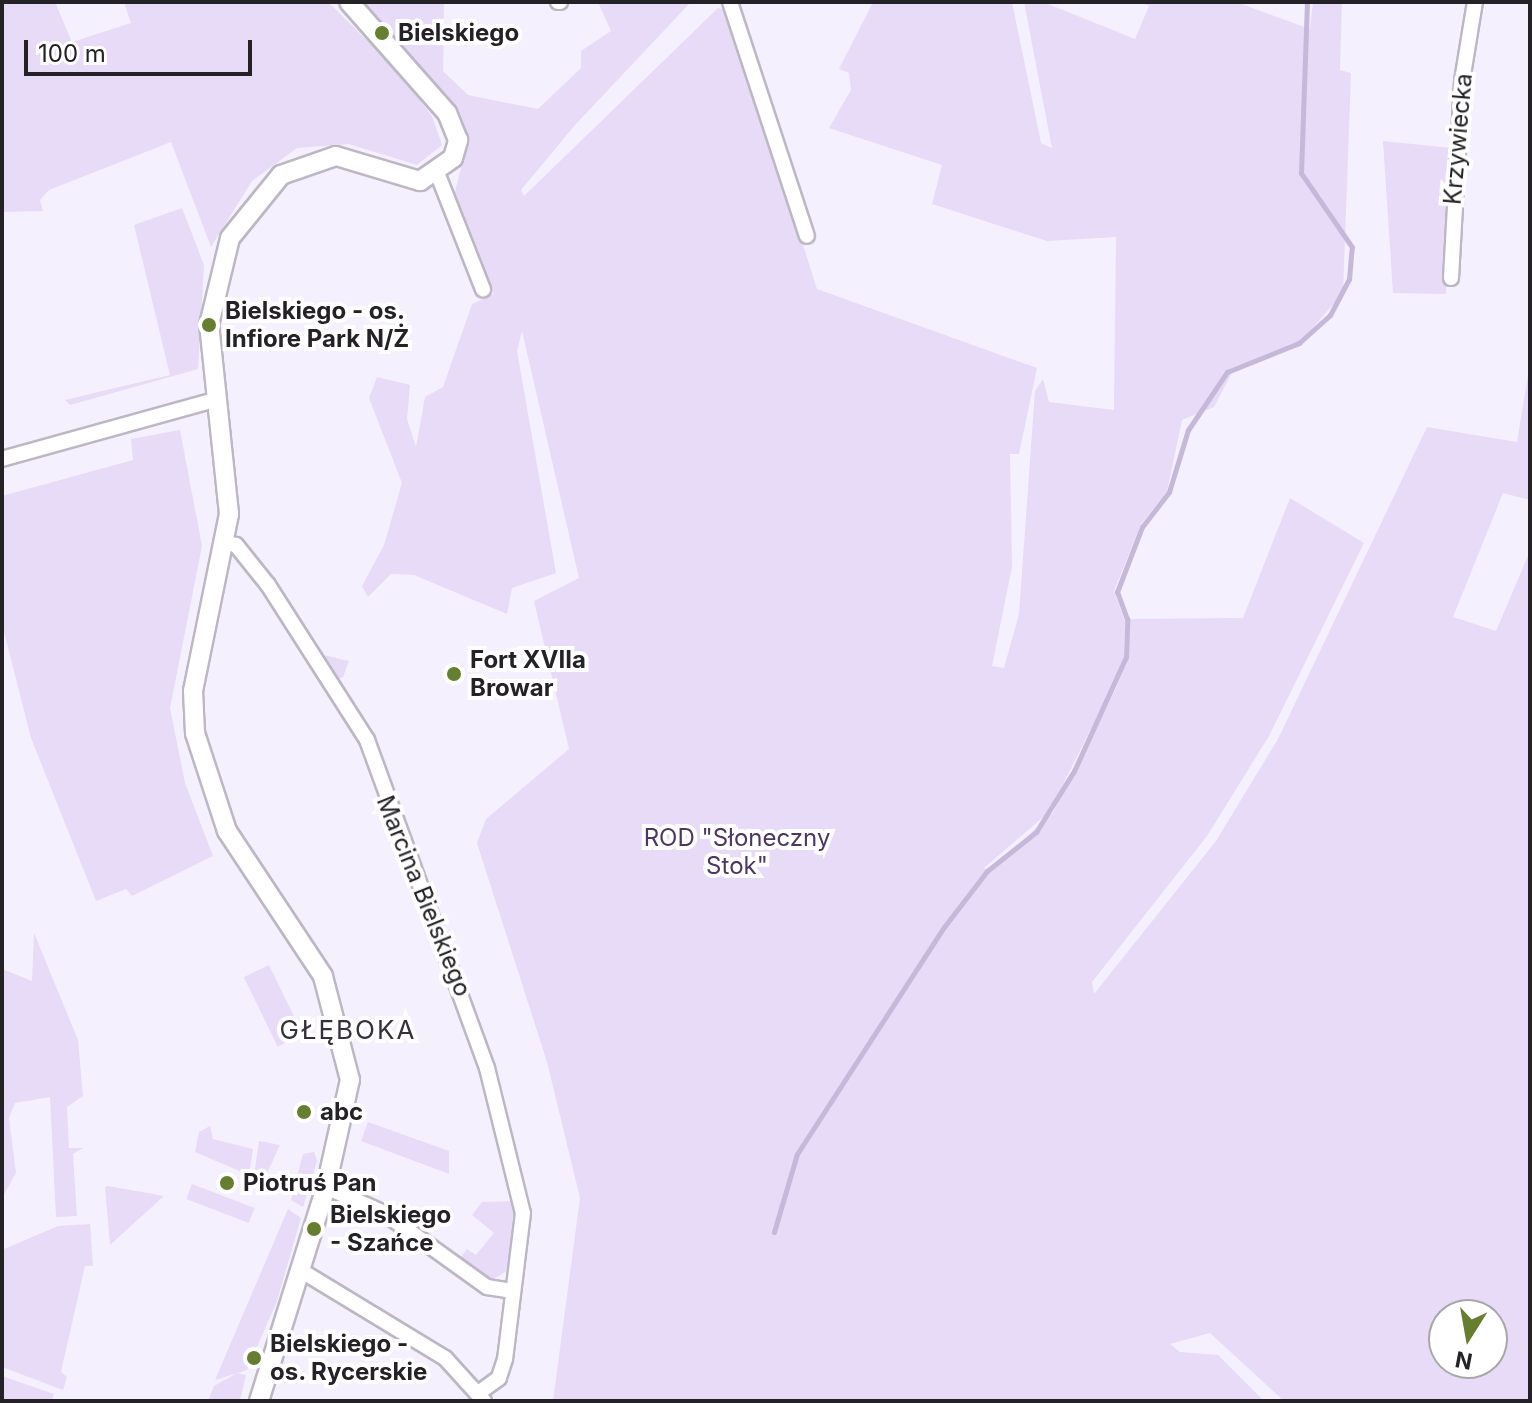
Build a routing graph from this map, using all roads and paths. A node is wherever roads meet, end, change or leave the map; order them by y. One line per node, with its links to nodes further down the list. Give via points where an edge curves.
1 (349, 2): 4 (street, via 405,59 455,128 456,150)
2 (730, 2): 5 (street)
3 (1475, 2): 6 (street, Krzywiecka, via 1462,81)
4 (438, 175): 7 (street); 8 (street, via 411,181 323,156 291,168 259,194 230,238 215,283 209,325)
5 (807, 236)
6 (1451, 278)
7 (483, 289)
8 (215, 400): 9 (street); 10 (street, via 228,484)
9 (2, 459)
10 (225, 543): 11 (street, via 193,691 195,733 227,831 310,950 341,1026 348,1110); 13 (street, Marcina Bielskiego, via 236,545 268,585 367,740 383,798 441,933 520,1178)
11 (326, 1187): 12 (street); 13 (street, via 384,1213 487,1287)
12 (300, 1270): 14 (street, Marcina Bielskiego, via 445,1358); 15 (street)
13 (512, 1291): 14 (street, Marcina Bielskiego, via 505,1359 499,1378)
14 (482, 1397)
15 (259, 1401)

